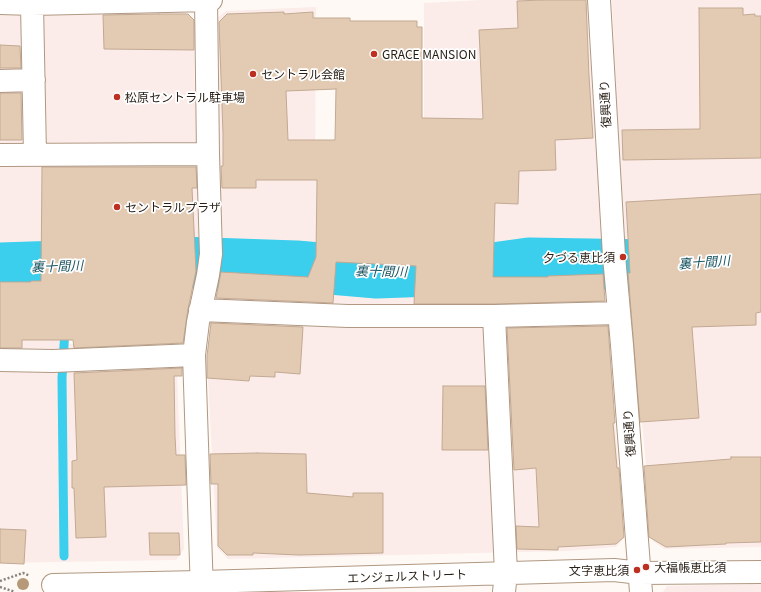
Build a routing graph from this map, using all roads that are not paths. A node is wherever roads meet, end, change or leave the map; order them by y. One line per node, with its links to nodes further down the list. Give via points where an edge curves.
1 (206, 0): 2 (street); 5 (street); 8 (street)
2 (211, 0)
3 (599, 0): 12 (street, 復興通り)
4 (0, 3): 5 (street)
5 (32, 4): 7 (street)
6 (0, 80): 7 (street)
7 (34, 80): 9 (street)
8 (208, 154): 9 (street); 11 (street, via 209,265)
9 (35, 155): 10 (street)
10 (0, 156)
11 (200, 310): 13 (street, via 348,316); 14 (street)
12 (619, 313): 13 (street); 18 (street, 復興通り)
13 (494, 316): 17 (street)
14 (194, 355): 15 (street, via 63,361); 20 (street)
15 (0, 360)
16 (761, 572): 18 (street, エンジェルストリート)
17 (505, 582): 18 (street, エンジェルストリート, via 614,570); 20 (street, エンジェルストリート)
18 (641, 583)
19 (53, 585): 20 (street, エンジェルストリート)
20 (201, 587)

